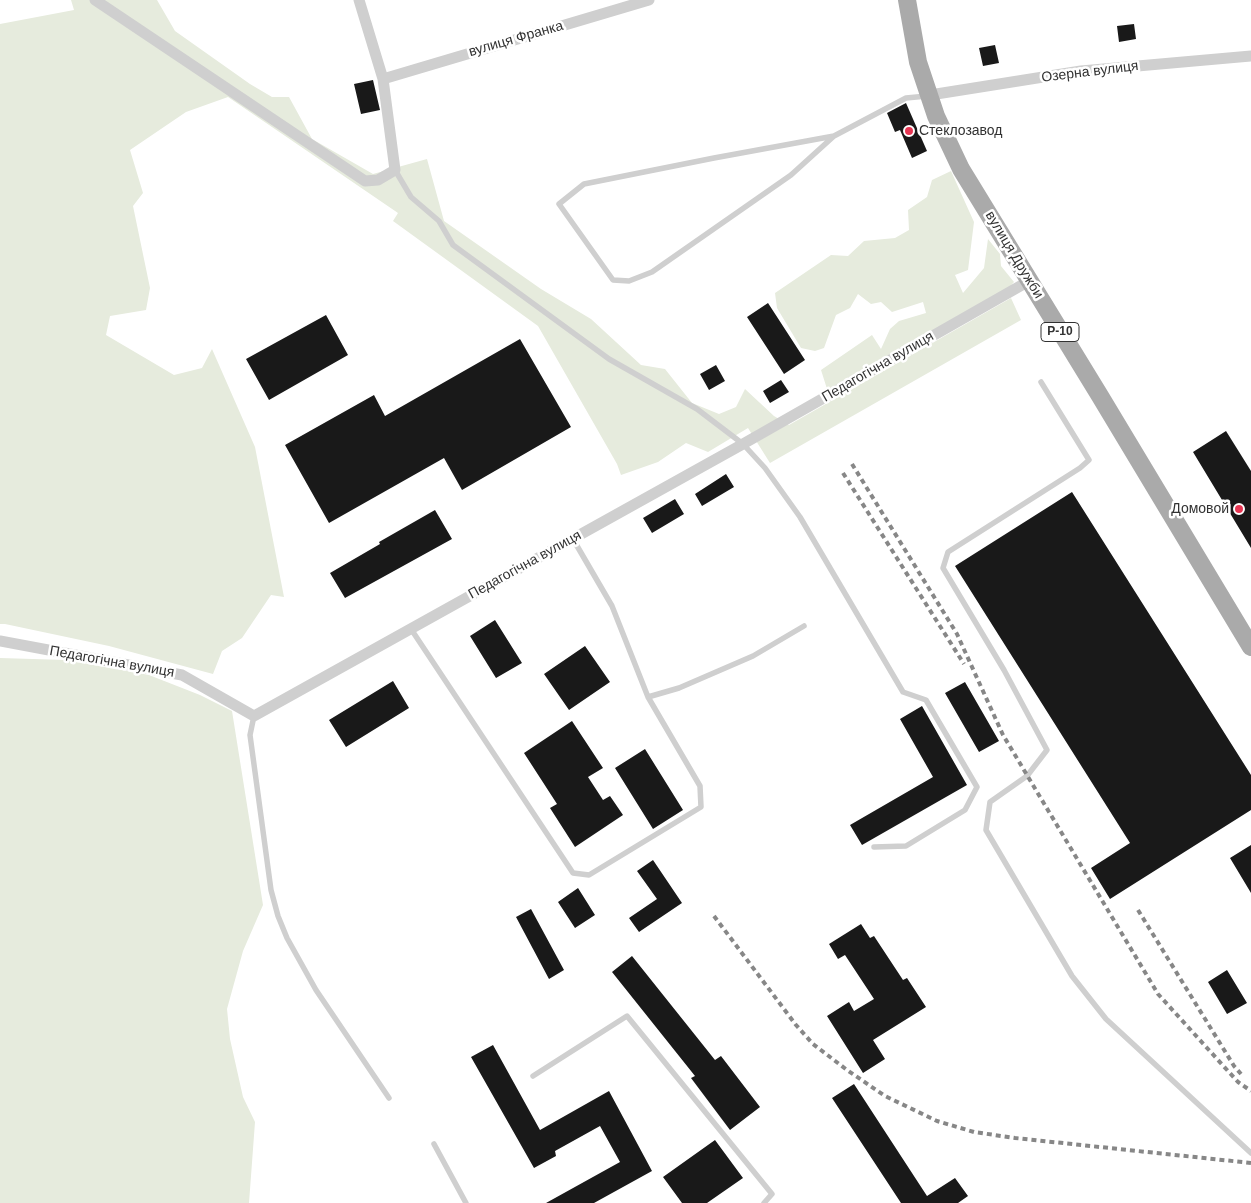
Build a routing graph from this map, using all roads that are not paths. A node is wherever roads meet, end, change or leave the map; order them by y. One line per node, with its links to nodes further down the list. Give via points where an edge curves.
1 (95, 0): 9 (street, via 365,181 378,180)
2 (359, 0): 6 (street)
3 (649, 0): 6 (street, вулиця Франка)
4 (906, 0): 7 (main road, вулиця Дружби / Р-10, via 918,62)
5 (1251, 56): 7 (street, Озерна вулиця, via 1081,71)
6 (383, 79): 9 (street)
7 (930, 96): 8 (lane, via 906,98); 10 (main road, вулиця Дружби / Р-10, via 961,169)
8 (834, 136): 8 (lane, via 584,184 559,204 613,280 629,282 652,272 791,175)
9 (395, 170): 12 (lane, via 411,196 439,221 452,245 609,359 697,409)
10 (1029, 281): 12 (street, Педагогічна вулиця); 17 (main road, вулиця Дружби / Р-10)
11 (1041, 382): 24 (lane, via 1088,460 948,552 943,568 1047,750 1027,776 990,802 986,830 1072,976 1106,1019)
12 (743, 444): 13 (street, Педагогічна вулиця); 20 (lane, via 765,468 800,517 903,692 926,700 977,787 964,810 906,846)
13 (573, 539): 15 (street, Педагогічна вулиця); 18 (lane, via 612,606)
14 (804, 626): 18 (lane, via 753,656 679,688)
15 (411, 629): 18 (lane, via 573,873 589,875 701,807 700,786); 19 (street, Педагогічна вулиця)
16 (0, 642): 19 (street, Педагогічна вулиця, via 182,675)
17 (1251, 648)
18 (648, 697)
19 (254, 716): 22 (lane, via 250,735 271,890 278,916 316,990)
20 (874, 848)
21 (533, 1076): 26 (lane, via 627,1016 772,1194)
22 (389, 1098)
23 (434, 1144): 25 (lane)
24 (1251, 1153)
25 (466, 1203)
26 (764, 1203)

